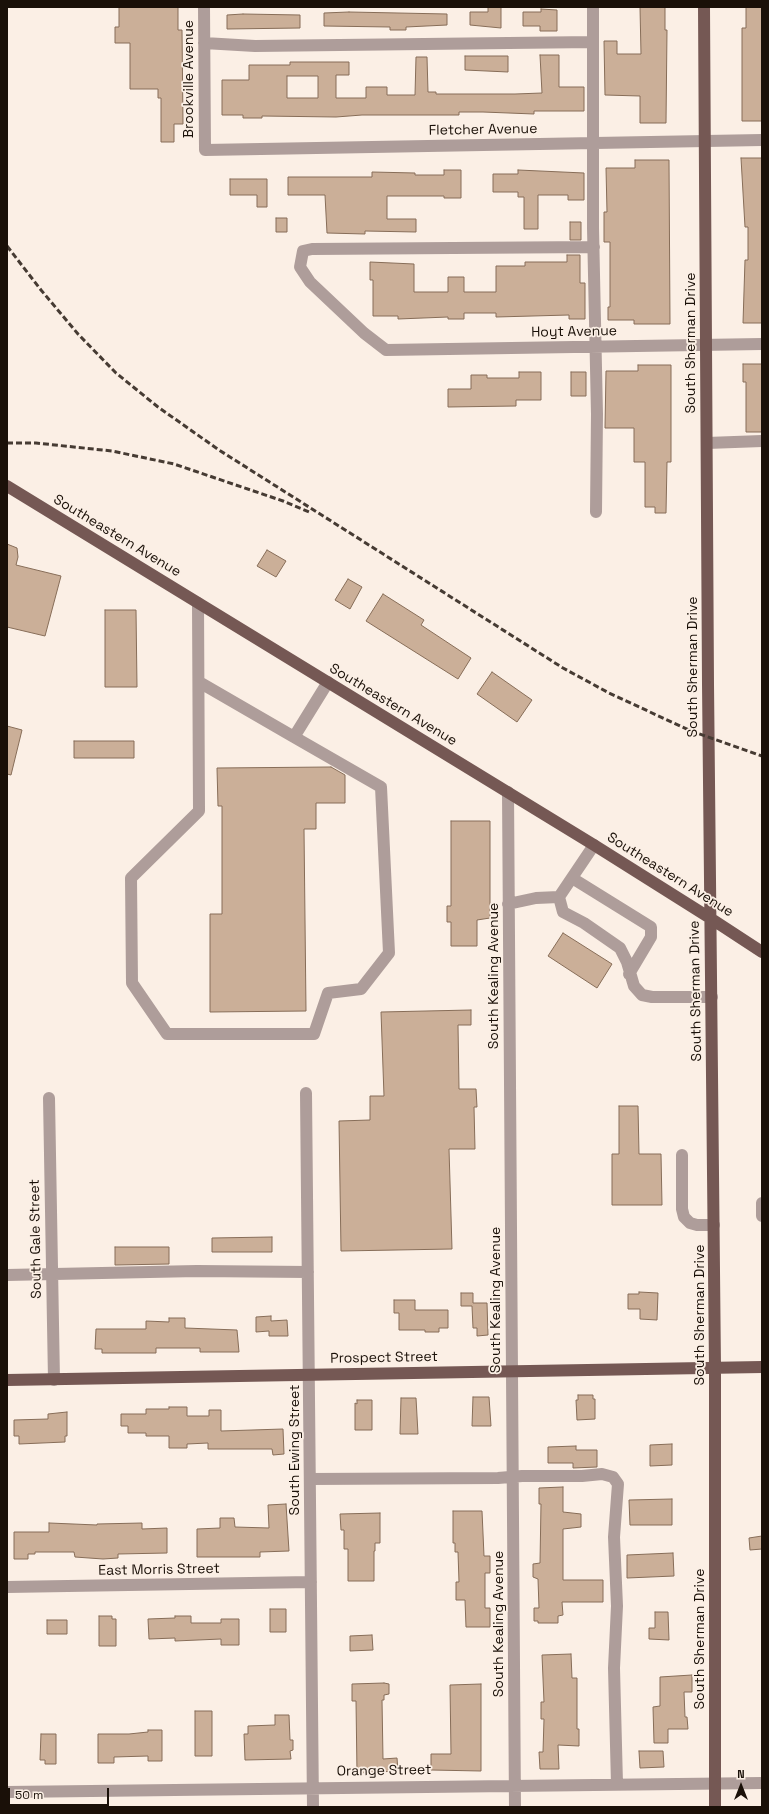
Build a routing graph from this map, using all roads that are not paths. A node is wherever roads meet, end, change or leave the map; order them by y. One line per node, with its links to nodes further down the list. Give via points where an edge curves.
1 (204, 7): 5 (street, Brookville Avenue)
2 (593, 7): 4 (street)
3 (704, 7): 7 (main road, South Sherman Drive)
4 (593, 42): 5 (street, via 255,46); 8 (street)
5 (204, 43): 9 (street, Brookville Avenue)
6 (762, 140): 7 (street, Fletcher Avenue)
7 (706, 141): 8 (street, Fletcher Avenue); 12 (main road, South Sherman Drive)
8 (594, 143): 9 (street, Fletcher Avenue); 10 (street)
9 (204, 150)
10 (594, 247): 13 (street); 13 (street, Hoyt Avenue, via 312,249 303,251 300,267 310,282 364,333 386,350)
11 (762, 344): 12 (street, Hoyt Avenue)
12 (706, 345): 13 (street, Hoyt Avenue); 15 (main road, South Sherman Drive)
13 (596, 346): 17 (street)
14 (762, 442): 15 (street)
15 (707, 443): 27 (main road, South Sherman Drive)
16 (7, 486): 18 (main road, Southeastern Avenue)
17 (596, 512)
18 (198, 603): 19 (street); 20 (main road, Southeastern Avenue)
19 (198, 682): 21 (street); 21 (street, via 199,812 131,878 132,983 167,1034 314,1034 328,993 361,989 389,953 381,787)
20 (328, 682): 21 (street); 22 (main road, Southeastern Avenue)
21 (294, 737)
22 (508, 792): 23 (main road, Southeastern Avenue); 26 (street, South Kealing Avenue)
23 (594, 844): 24 (street); 27 (main road, Southeastern Avenue)
24 (572, 878): 25 (street); 29 (street, via 651,927 652,937)
25 (559, 897): 26 (street, via 536,898); 29 (street, via 563,912 620,948 627,962)
26 (508, 904): 42 (street, South Kealing Avenue)
27 (710, 918): 28 (main road, Southeastern Avenue); 30 (main road, South Sherman Drive)
28 (762, 952)
29 (629, 974): 30 (street, via 634,986 642,995)
30 (712, 997): 36 (main road, South Sherman Drive)
31 (306, 1092): 37 (street, South Ewing Street)
32 (49, 1098): 38 (street, South Gale Street)
33 (682, 1155): 36 (street, via 684,1217 697,1225)
34 (762, 1203): 35 (street)
35 (762, 1216)
36 (714, 1225): 41 (main road, South Sherman Drive)
37 (308, 1272): 38 (street); 43 (street, South Ewing Street)
38 (52, 1274): 39 (street); 45 (street, South Gale Street)
39 (7, 1275)
40 (762, 1367): 41 (main road, Prospect Street)
41 (715, 1368): 42 (main road, Prospect Street); 50 (main road, South Sherman Drive)
42 (511, 1371): 43 (main road, Prospect Street); 46 (street, South Kealing Avenue)
43 (309, 1374): 45 (main road, Prospect Street); 47 (street, South Ewing Street)
44 (7, 1380): 45 (main road, Prospect Street)
45 (54, 1380)
46 (512, 1477): 47 (street); 52 (street, South Kealing Avenue); 53 (street, via 602,1474 613,1477 618,1484 614,1537 617,1606 614,1668)
47 (310, 1479): 48 (street, South Ewing Street)
48 (310, 1582): 49 (street, East Morris Street); 54 (street, South Ewing Street)
49 (7, 1587)
50 (714, 1783): 51 (street, Orange Street); 53 (street, Orange Street); 58 (main road, South Sherman Drive)
51 (762, 1783)
52 (515, 1784): 53 (street, Orange Street); 54 (street, Orange Street); 57 (street, South Kealing Avenue)
53 (617, 1784)
54 (313, 1788): 55 (street, Orange Street); 56 (street, South Ewing Street)
55 (7, 1792)
56 (313, 1807)
57 (515, 1807)
58 (715, 1807)

